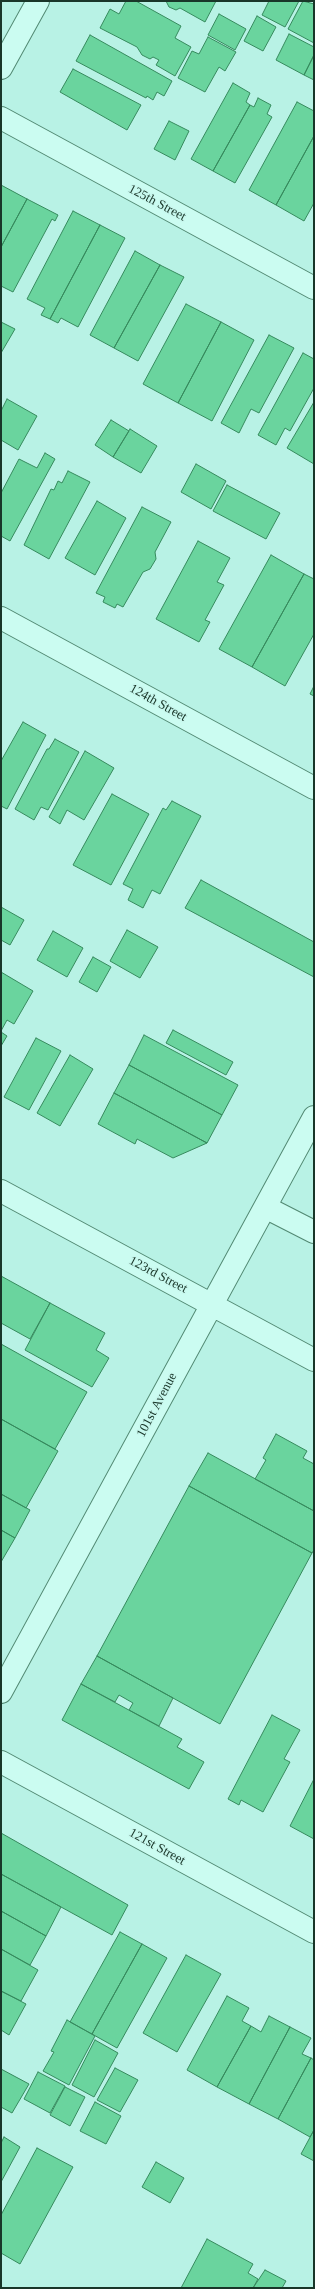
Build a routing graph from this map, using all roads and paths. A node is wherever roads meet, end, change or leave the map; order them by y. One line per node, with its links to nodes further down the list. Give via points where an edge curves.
1 (38, 1): 2 (street)
2 (1, 68)
3 (1, 118): 4 (street, 125th Street)
4 (314, 288)
5 (1, 618): 6 (street, 124th Street)
6 (314, 788)
7 (314, 1117): 8 (street, 101st Avenue)
8 (308, 1141): 10 (street, 101st Avenue)
9 (1, 1190): 12 (street, 123rd Street)
10 (266, 1206): 11 (street); 12 (street, 101st Avenue)
11 (314, 1232)
12 (212, 1305): 13 (street, 123rd Street); 14 (street, 101st Avenue)
13 (314, 1360)
14 (1, 1692)
15 (1, 1762): 16 (street, 121st Street)
16 (314, 1932)

